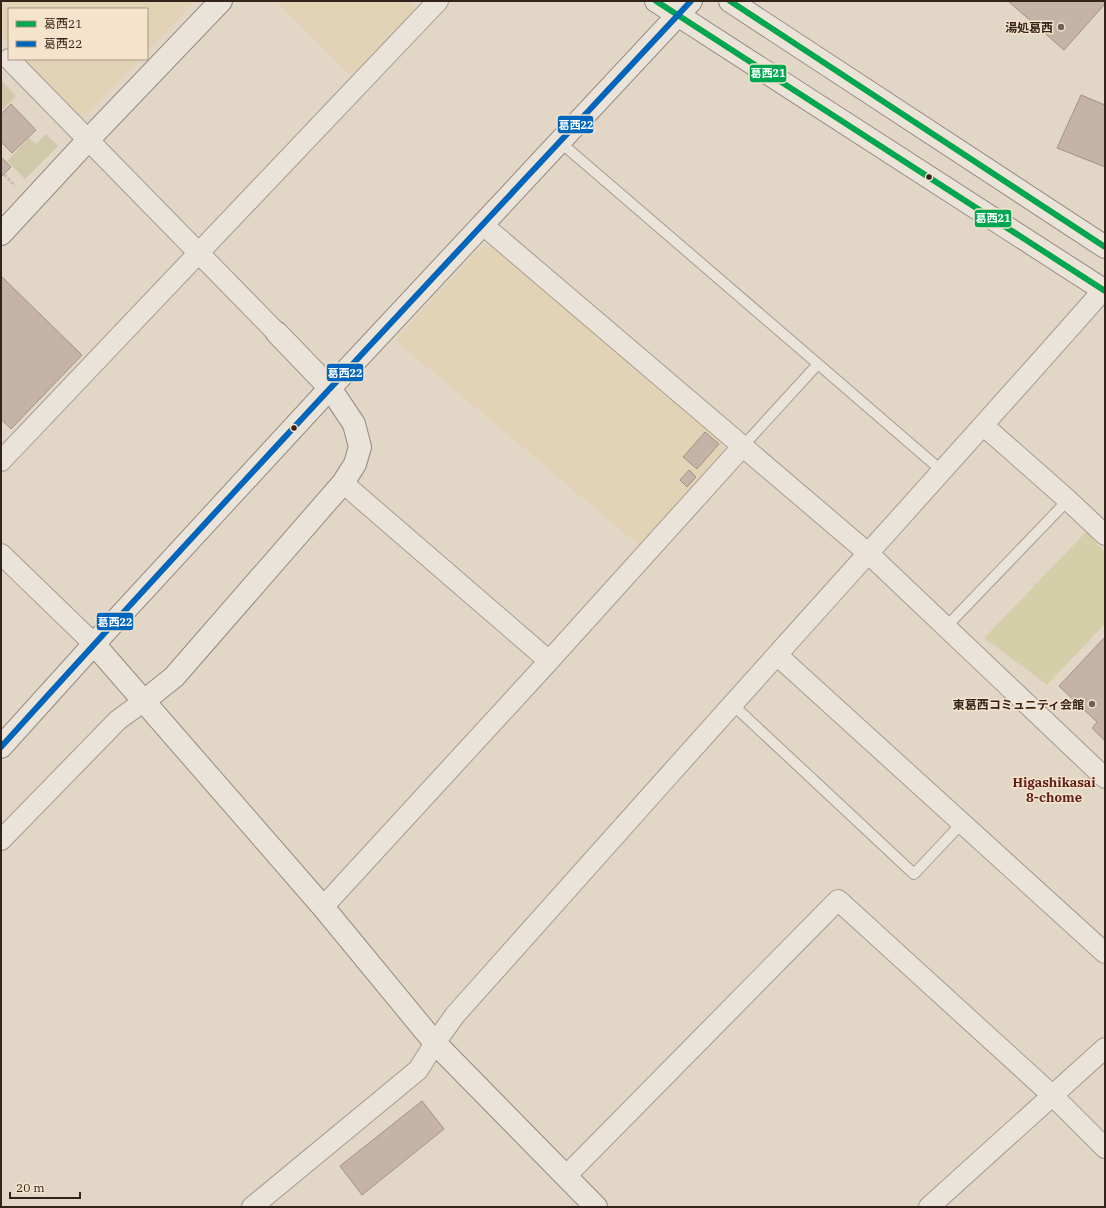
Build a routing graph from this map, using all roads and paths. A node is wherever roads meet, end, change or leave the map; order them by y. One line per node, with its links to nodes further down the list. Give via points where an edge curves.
1 (438, 1): 14 (street)
2 (656, 1): 5 (street)
3 (730, 1): 13 (street)
4 (215, 3): 9 (street)
5 (684, 8): 10 (street); 15 (street)
6 (1, 50): 7 (street)
7 (8, 58)
8 (10, 60): 9 (street)
9 (88, 140): 12 (street); 14 (street)
10 (560, 142): 11 (street); 17 (lane)
11 (484, 224): 18 (street); 20 (street)
12 (1, 234)
13 (1105, 247)
14 (199, 253): 16 (street); 21 (street)
15 (1105, 290): 19 (street)
16 (277, 333): 18 (street)
17 (818, 364): 20 (lane); 22 (lane)
18 (330, 388): 23 (street, via 354,424 360,447 355,464); 29 (street)
19 (984, 426): 22 (street); 24 (street)
20 (743, 446): 27 (street); 31 (street)
21 (1, 461)
22 (942, 471): 27 (street)
23 (343, 483): 31 (street); 32 (street, via 174,677)
24 (1068, 500): 25 (street); 28 (lane)
25 (1105, 535)
26 (1, 554): 29 (street)
27 (869, 554): 28 (street); 30 (street)
28 (946, 627): 35 (street)
29 (94, 644): 32 (street); 34 (street)
30 (776, 655): 33 (street); 36 (street)
31 (549, 661): 38 (street)
32 (144, 701): 37 (street, via 118,720); 38 (street)
33 (732, 704): 36 (lane, via 914,874); 40 (street, via 455,1015)
34 (1, 747)
35 (1105, 778)
36 (962, 823): 39 (street)
37 (1, 840)
38 (323, 907): 40 (street)
39 (1105, 952)
40 (435, 1043): 44 (street); 45 (street, via 418,1070)
41 (1105, 1048): 42 (street)
42 (1053, 1096): 43 (street); 44 (street, via 838,900); 47 (street)
43 (1105, 1148)
44 (566, 1176): 46 (street)
45 (252, 1207)
46 (596, 1207)
47 (929, 1207)

